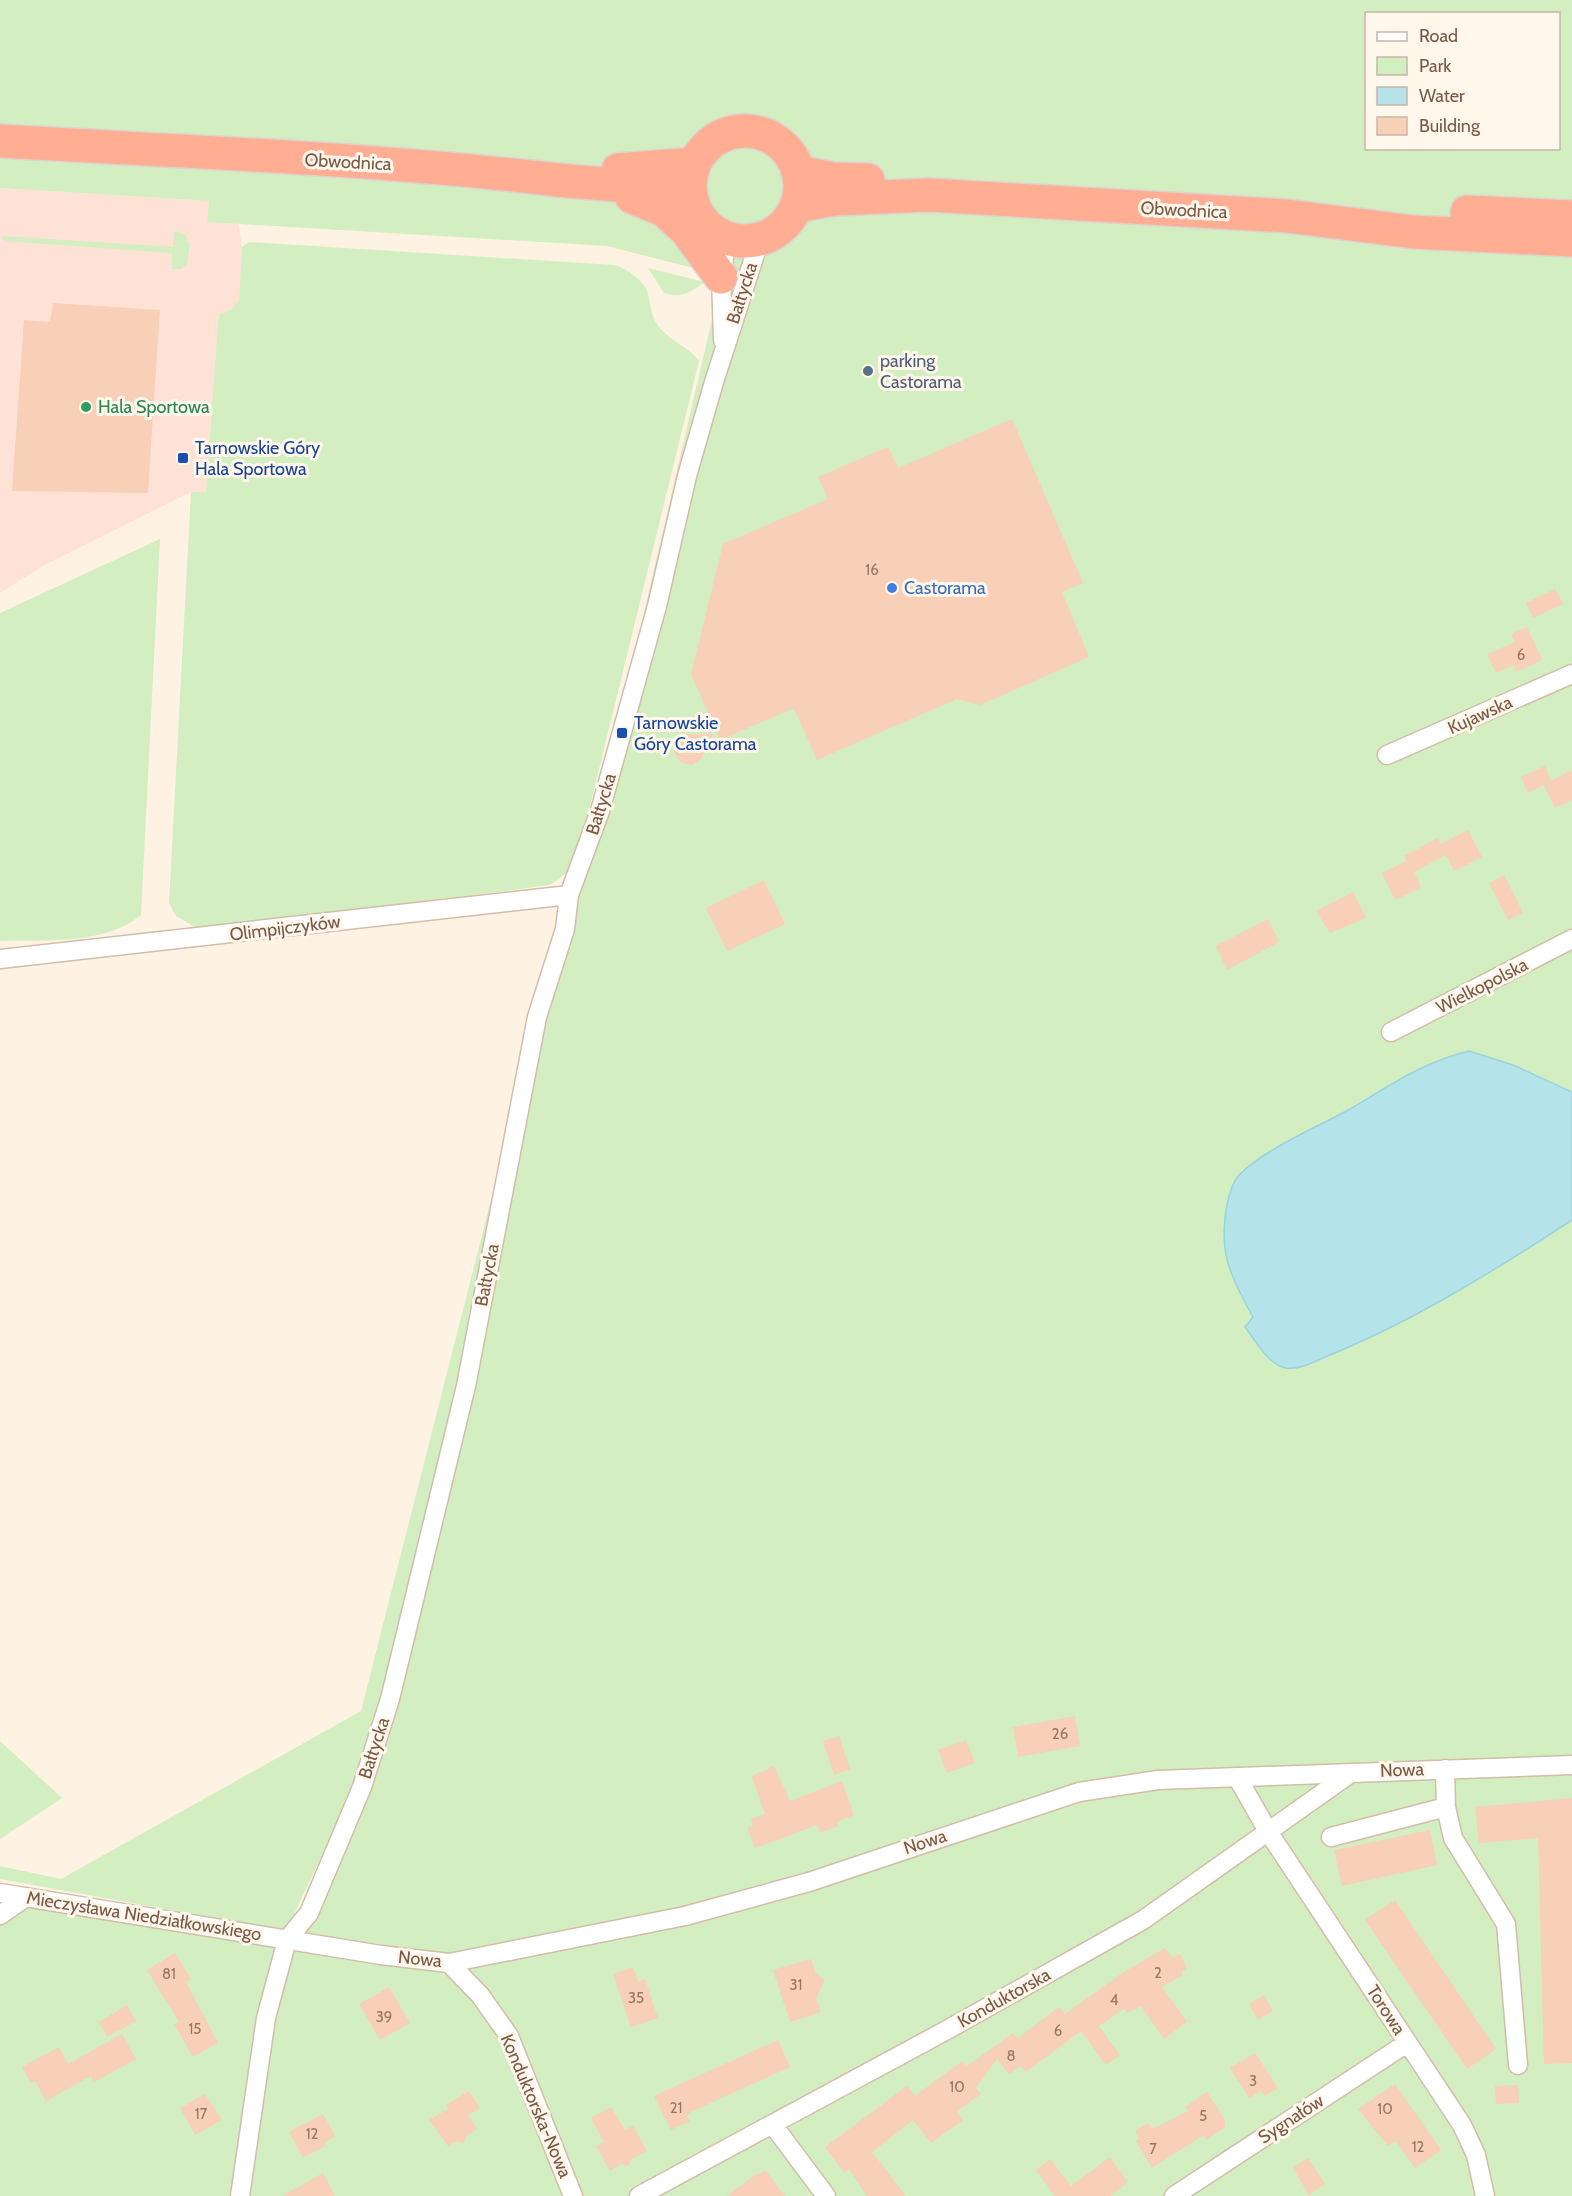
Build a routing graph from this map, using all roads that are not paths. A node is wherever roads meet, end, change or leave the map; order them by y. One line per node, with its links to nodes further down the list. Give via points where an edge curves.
1 (0, 128): 3 (highway, Obwodnica, via 546,161 627,171)
2 (0, 141): 5 (highway, Obwodnica, via 467,170)
3 (694, 164): 4 (highway, via 718,138 750,132 780,143); 6 (highway)
4 (798, 172): 7 (highway); 8 (highway, Obwodnica, via 833,179)
5 (606, 186): 6 (highway, Obwodnica, via 651,188); 12 (highway, via 664,210 686,230)
6 (692, 202): 9 (highway, via 702,219)
7 (796, 206): 10 (highway, via 781,227); 11 (highway, Obwodnica, via 929,195 1287,216 1414,232)
8 (1572, 216)
9 (721, 236): 10 (highway, via 740,242); 12 (street, Bałtycka)
10 (760, 239): 13 (street, Bałtycka)
11 (1572, 240)
12 (721, 277): 13 (street, Bałtycka)
13 (724, 347): 16 (street, Bałtycka, via 600,811)
14 (1572, 674): 15 (street, Kujawska)
15 (1387, 755)
16 (569, 895): 18 (street, Olimpijczyków); 30 (street, Bałtycka, via 565,929 537,1017 466,1386 390,1699 362,1787 309,1913)
17 (1572, 939): 19 (street, Wielkopolska)
18 (0, 959)
19 (1391, 1032)
20 (1572, 1765): 21 (street, Nowa)
21 (1445, 1769): 22 (street, Nowa); 24 (street)
22 (1351, 1773): 23 (street, Nowa); 25 (street, Konduktorska)
23 (1237, 1777): 25 (street, Torowa); 31 (street, Nowa, via 1158,1780 1079,1792 809,1882 685,1916)
24 (1446, 1807): 26 (street); 33 (street, via 1453,1838 1506,1924)
25 (1269, 1833): 32 (street, Torowa); 34 (street, Konduktorska, via 1143,1920)
26 (1331, 1837)
27 (0, 1893): 28 (street, Mieczysława Niedziałkowskiego)
28 (26, 1897): 29 (street); 30 (street, Mieczysława Niedziałkowskiego)
29 (0, 1915)
30 (287, 1940): 31 (street, Nowa); 35 (street, Bałtycka, via 266,2018)
31 (449, 1963): 36 (street, Konduktorska-Nowa, via 480,1995 509,2036)
32 (1407, 2043): 39 (street, Sygnałów); 40 (street, Torowa, via 1462,2125 1476,2155)
33 (1518, 2066)
34 (773, 2125): 37 (street, Konduktorska); 38 (street)
35 (240, 2196)
36 (573, 2196)
37 (639, 2196)
38 (826, 2196)
39 (1174, 2196)
40 (1485, 2196)

